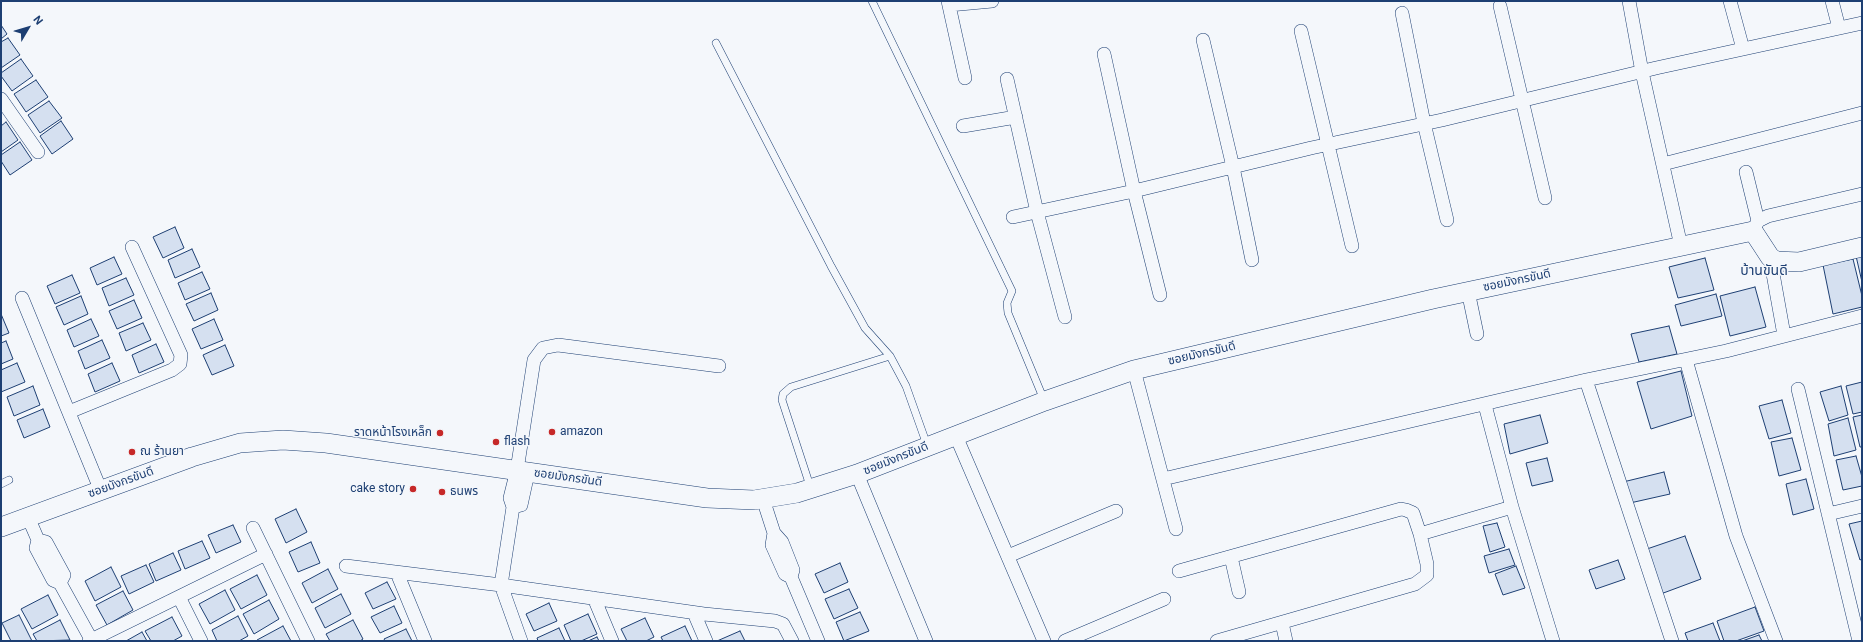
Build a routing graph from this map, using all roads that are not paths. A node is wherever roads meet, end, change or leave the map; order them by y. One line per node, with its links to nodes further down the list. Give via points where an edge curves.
1 (872, 1): 56 (lane, via 1012,291 1007,303 1008,313)
2 (992, 1): 6 (street)
3 (1629, 1): 16 (street)
4 (1730, 1): 14 (street)
5 (1832, 1): 10 (street)
6 (948, 3): 17 (street)
7 (1500, 6): 20 (street)
8 (1402, 13): 23 (street)
9 (1862, 23): 10 (street)
10 (1839, 28): 14 (street)
11 (1302, 31): 25 (street)
12 (1203, 40): 28 (street)
13 (716, 43): 50 (lane, via 865,328)
14 (1743, 49): 16 (street)
15 (1104, 54): 30 (street)
16 (1642, 72): 20 (street); 27 (street)
17 (965, 78)
18 (1007, 79): 22 (street)
19 (1, 99): 26 (street)
20 (1522, 101): 23 (street); 32 (street)
21 (1862, 113): 27 (street)
22 (1016, 118): 24 (street); 33 (street)
23 (1424, 123): 25 (street); 35 (street)
24 (963, 126)
25 (1328, 144): 28 (street); 37 (street)
26 (38, 152)
27 (1663, 164): 38 (street)
28 (1233, 167): 30 (street); 42 (street)
29 (1746, 172): 36 (street)
30 (1134, 190): 33 (street); 44 (street)
31 (1862, 194): 36 (street, via 1768,216)
32 (1545, 198)
33 (1037, 212): 34 (street); 47 (street)
34 (1013, 217)
35 (1447, 220)
36 (1756, 226): 38 (street, ซอยมังกรขันดี); 41 (street)
37 (1352, 246)
38 (1681, 246): 43 (street, ซอยมังกรขันดี)
39 (132, 247): 58 (street, via 181,355 180,364 172,370)
40 (1862, 247): 41 (street, via 1799,262 1776,261)
41 (1770, 257): 49 (street)
42 (1252, 260)
43 (1468, 292): 48 (street); 53 (street, ซอยมังกรขันดี)
44 (1160, 296)
45 (22, 298): 58 (street)
46 (1862, 316): 49 (street)
47 (1065, 317)
48 (1477, 334)
49 (1784, 335): 51 (street)
50 (890, 356): 60 (lane, via 906,386); 66 (lane, via 791,387 783,394 782,400)
51 (1686, 360): 54 (street); 107 (street, via 1736,536)
52 (720, 366): 61 (street, via 558,345 543,348 534,360)
53 (1134, 370): 56 (street, ซอยมังกรขันดี); 63 (street)
54 (1586, 380): 57 (street); 106 (street)
55 (1798, 389): 72 (street)
56 (1045, 401): 59 (street, ซอยมังกรขันดี)
57 (1485, 405): 63 (street); 70 (street)
58 (69, 412): 67 (street)
59 (956, 436): 60 (street, ซอยมังกรขันดี); 79 (street)
60 (927, 446): 62 (street, ซอยมังกรขันดี)
61 (522, 471): 67 (street, ซอยมังกรขันดี, via 326,443 283,440 240,443 192,457); 68 (street, ซอยมังกรขันดี, via 707,498); 84 (street, via 521,505 514,507)
62 (857, 474): 66 (street, ซอยมังกรขันดี); 100 (street)
63 (1163, 478): 76 (street)
64 (9, 480): 65 (lane)
65 (1, 484)
66 (811, 489): 68 (street, ซอยมังกรขันดี)
67 (101, 490): 73 (street, ซอยมังกรขันดี)
68 (763, 499): 99 (street, via 774,533 772,545 785,574 791,577)
69 (1862, 506): 72 (street)
70 (1512, 507): 77 (street); 105 (street)
71 (1116, 511): 79 (street)
72 (1828, 514): 108 (street)
73 (28, 517): 74 (street, ซอยมังกรขันดี); 91 (street, via 38,540 36,548 53,580 60,583)
74 (1, 527)
75 (253, 528): 78 (street)
76 (1176, 529)
77 (1420, 534): 80 (street, via 1413,514 1401,509); 90 (street, via 1427,574 1415,584)
78 (266, 554): 86 (street); 93 (street)
79 (1008, 556): 101 (street)
80 (1231, 557): 82 (street); 85 (street)
81 (346, 566): 83 (street)
82 (1179, 571)
83 (397, 573): 84 (street); 94 (street)
84 (501, 585): 87 (street); 95 (street)
85 (1240, 592)
86 (179, 597): 91 (street); 92 (street)
87 (594, 598): 89 (street); 96 (street)
88 (1164, 599): 102 (street)
89 (694, 613): 97 (street); 98 (street, via 775,621 783,624)
90 (1282, 623): 103 (street); 104 (street)
91 (91, 641)
92 (201, 641)
93 (308, 641)
94 (425, 641)
95 (521, 641)
96 (612, 641)
97 (706, 641)
98 (792, 641)
99 (818, 641)
100 (926, 641)
101 (1044, 641)
102 (1065, 641)
103 (1217, 641)
104 (1286, 641)
105 (1553, 641)
106 (1672, 641)
107 (1776, 641)
108 (1859, 641)

